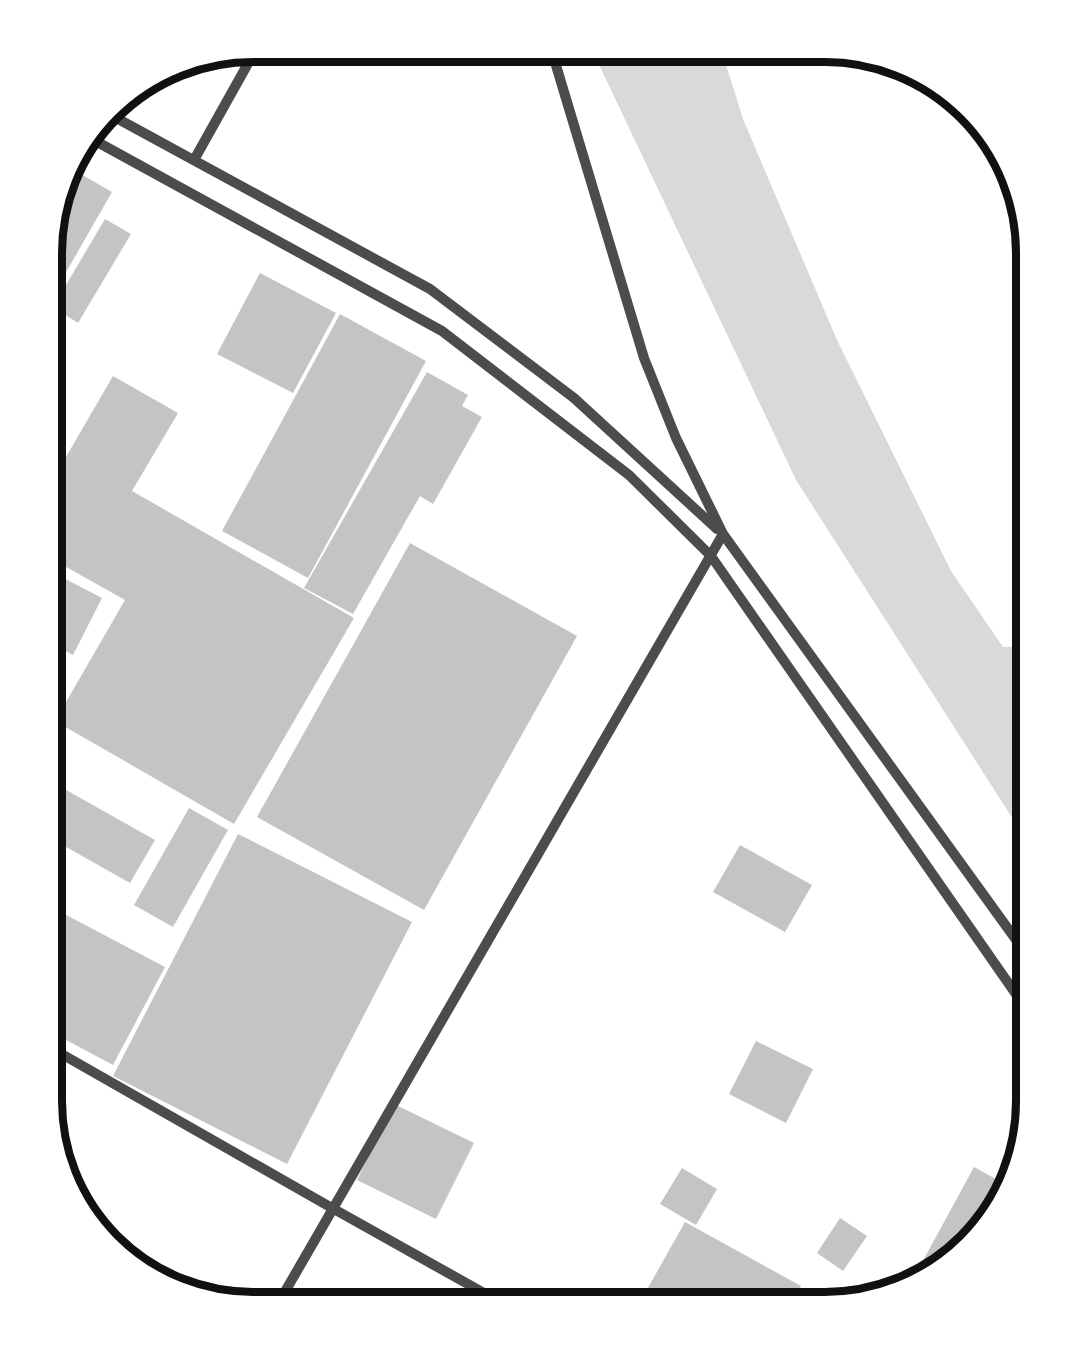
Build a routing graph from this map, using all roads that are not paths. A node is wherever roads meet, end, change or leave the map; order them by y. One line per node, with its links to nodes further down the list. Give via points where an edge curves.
1 (249, 62): 5 (street)
2 (555, 62): 6 (street, via 644,358 676,438)
3 (117, 119): 5 (street)
4 (97, 142): 7 (street, via 442,331 629,475)
5 (194, 160): 6 (street, via 430,289 574,398)
6 (723, 534): 7 (street); 8 (street)
7 (711, 556): 9 (street); 11 (street)
8 (1016, 940)
9 (1016, 994)
10 (61, 1054): 11 (street)
11 (332, 1208): 12 (street); 13 (street)
12 (285, 1291)
13 (480, 1291)

